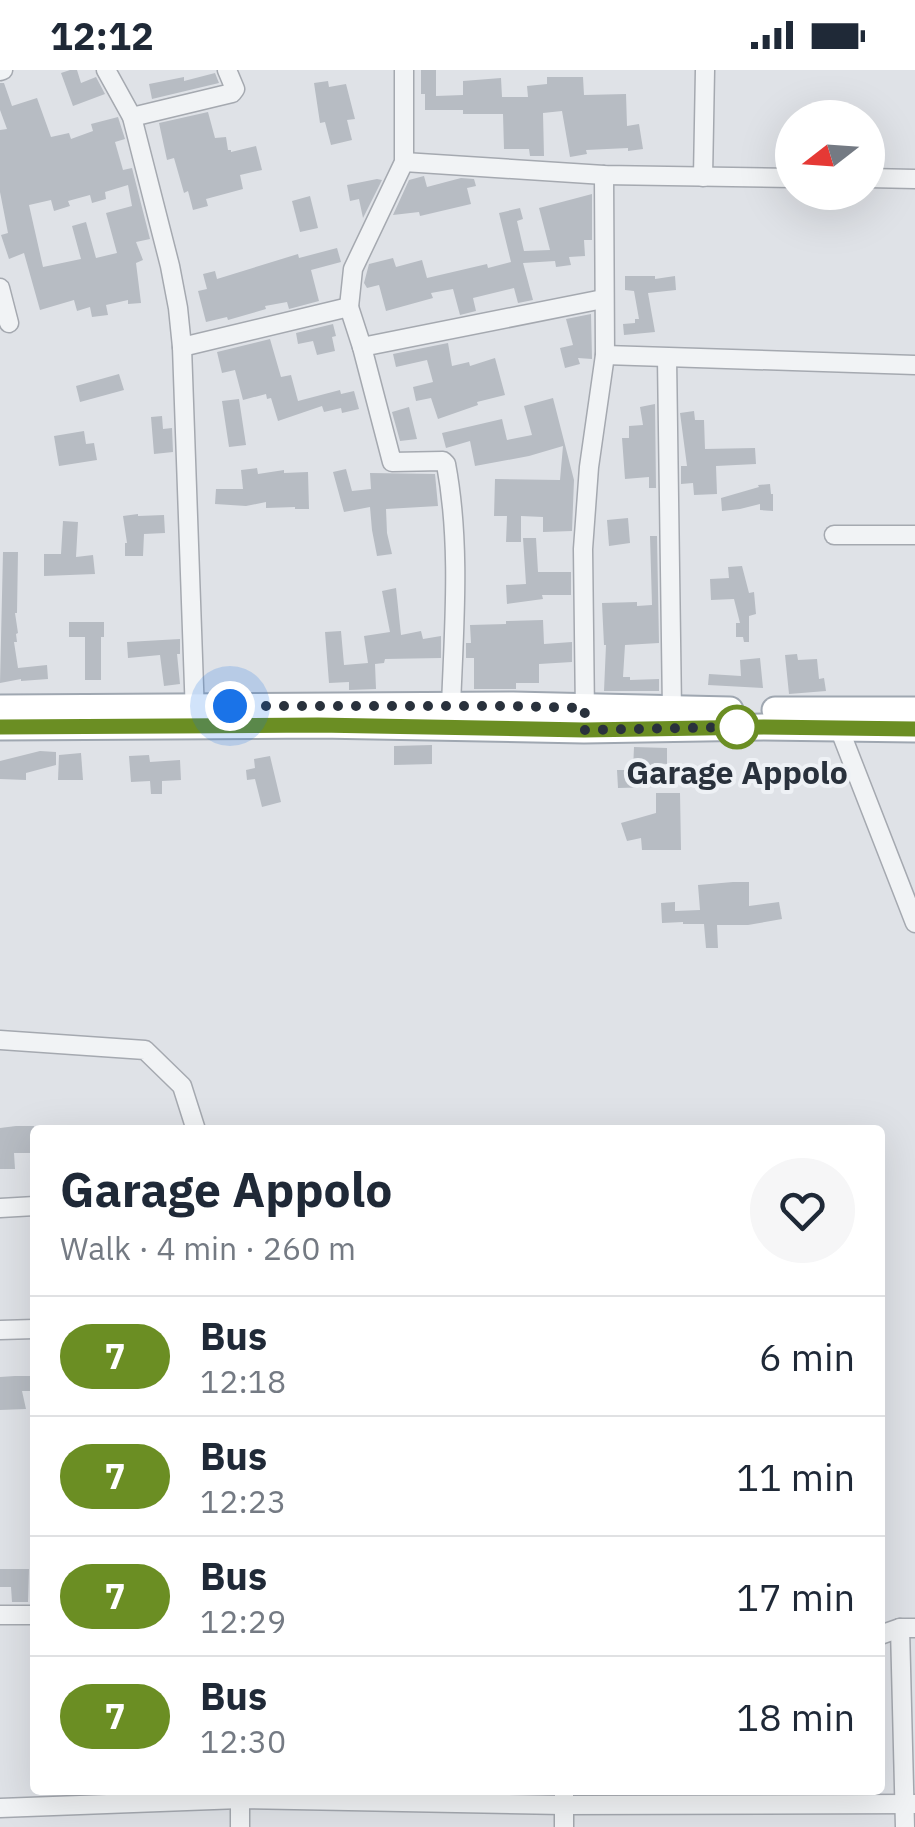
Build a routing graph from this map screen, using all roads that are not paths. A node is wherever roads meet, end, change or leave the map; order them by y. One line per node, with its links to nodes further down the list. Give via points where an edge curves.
1 (106, 70): 5 (street)
2 (227, 70): 5 (street, via 232,92)
3 (404, 70): 6 (street)
4 (705, 70): 8 (street)
5 (132, 118): 17 (street, via 170,266)
6 (404, 162): 7 (street); 14 (street, via 353,269)
7 (604, 176): 8 (street); 13 (street)
8 (703, 177): 9 (street)
9 (775, 178)
10 (885, 178): 11 (street)
11 (915, 179)
12 (0, 288): 15 (street)
13 (603, 299): 16 (street); 18 (street)
14 (349, 307): 16 (street); 17 (street)
15 (9, 323)
16 (362, 346): 23 (street, via 392,462 446,464 455,546)
17 (182, 347): 27 (street)
18 (605, 355): 19 (street); 28 (street, via 583,549)
19 (667, 358): 20 (street); 25 (street)
20 (915, 365)
21 (834, 535): 22 (street)
22 (915, 535)
23 (450, 706): 27 (main road); 28 (main road)
24 (0, 708): 27 (main road)
25 (672, 710): 28 (main road); 29 (main road)
26 (915, 710): 29 (main road)
27 (195, 716): 28 (main road, via 318,725); 30 (main road)
28 (584, 719): 29 (main road)
29 (838, 719): 31 (main road); 32 (street)
30 (0, 727)
31 (915, 729)
32 (913, 914)
33 (0, 1040): 34 (street, via 145,1050 182,1086)
34 (194, 1125)
35 (30, 1206): 36 (street)
36 (0, 1208)
37 (30, 1329): 38 (street)
38 (0, 1330)
39 (0, 1615): 40 (street)
40 (30, 1615)
41 (908, 1628): 46 (street)
42 (223, 1795): 47 (street)
43 (240, 1795): 48 (street)
44 (321, 1795): 45 (street)
45 (563, 1798): 46 (street); 49 (street)
46 (910, 1804): 50 (street)
47 (0, 1808)
48 (240, 1827)
49 (564, 1827)
50 (905, 1827)

